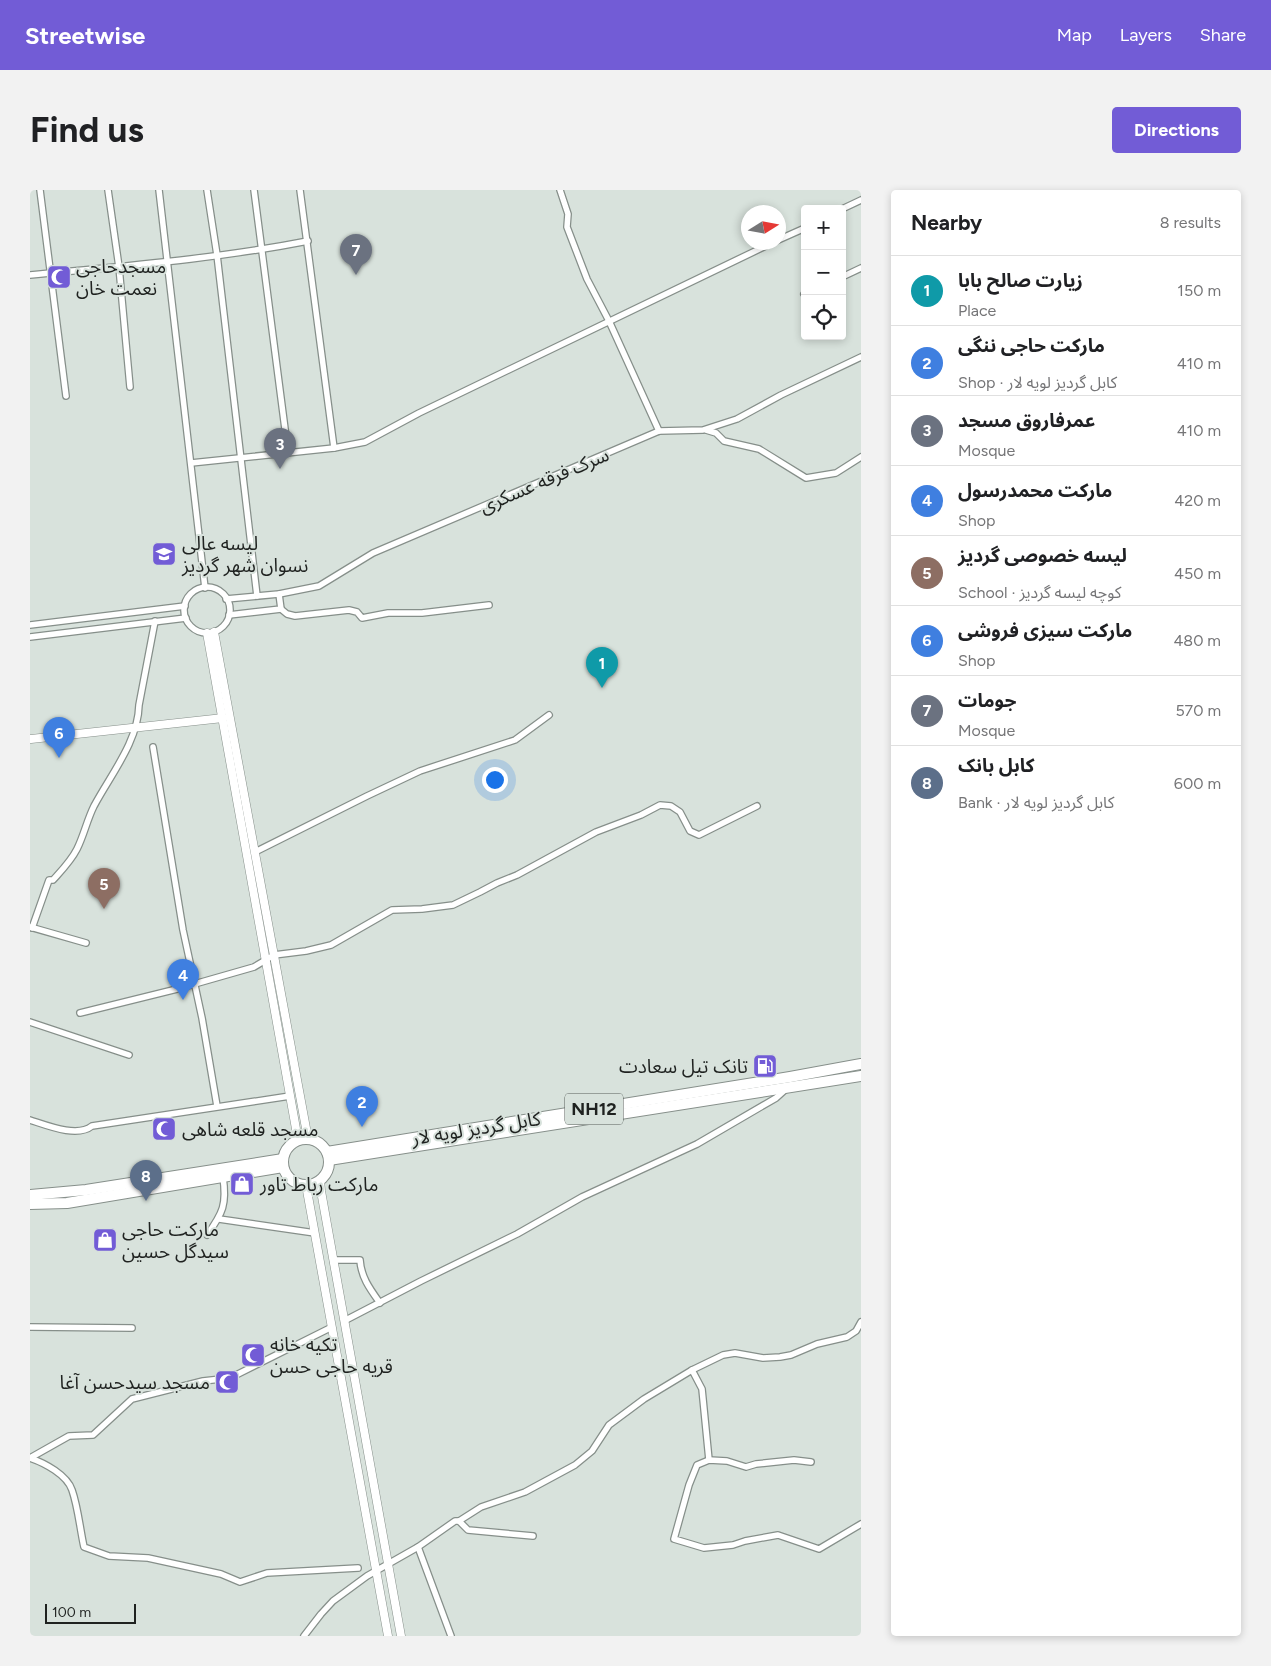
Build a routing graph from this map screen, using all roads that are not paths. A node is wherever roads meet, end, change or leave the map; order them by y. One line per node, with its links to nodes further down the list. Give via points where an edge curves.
1 (40, 190): 19 (street)
2 (108, 190): 17 (street)
3 (159, 190): 16 (street)
4 (207, 190): 15 (street)
5 (254, 190): 13 (street)
6 (300, 190): 12 (street)
7 (560, 190): 22 (street, via 568,214 567,227 587,279)
8 (861, 200): 9 (street)
9 (846, 207)
10 (801, 230): 11 (street)
11 (786, 236)
12 (308, 241): 13 (street); 28 (street)
13 (262, 250): 15 (street); 29 (street)
14 (757, 250): 22 (street)
15 (218, 255): 16 (street); 31 (street)
16 (168, 261): 17 (street); 32 (street)
17 (119, 267): 19 (street); 24 (street)
18 (861, 268): 21 (street)
19 (50, 273): 20 (street); 25 (street)
20 (30, 275)
21 (846, 275)
22 (609, 321): 27 (street); 28 (street, via 365,442)
23 (861, 357): 26 (street, سرک فرقه عسکری, via 737,419)
24 (130, 387)
25 (66, 396)
26 (704, 430): 27 (street, سرک فرقه عسکری); 30 (street, via 716,433 724,441 759,449 806,478 836,473)
27 (659, 431): 34 (street, سرک فرقه عسکری, via 373,553 320,586)
28 (334, 448): 29 (street)
29 (288, 452): 31 (street)
30 (861, 457)
31 (240, 458): 32 (street); 35 (street)
32 (190, 463): 33 (street)
33 (205, 588): 36 (street, via 218,590); 38 (street, via 191,594)
34 (279, 594): 35 (street, سرک فرقه عسکری); 39 (street)
35 (258, 596): 36 (street, سرک فرقه عسکری)
36 (226, 598): 40 (street)
37 (489, 605): 39 (street, via 362,618 349,610 295,616)
38 (185, 606): 41 (street); 43 (street)
39 (281, 610): 40 (street)
40 (229, 615): 44 (street, via 224,625)
41 (186, 618): 42 (street); 44 (street, via 194,629)
42 (155, 622): 45 (street); 48 (street)
43 (30, 625)
44 (211, 632): 47 (street); 53 (street)
45 (30, 637)
46 (549, 716): 53 (street, via 515,740 420,771)
47 (223, 718): 48 (street); 57 (street)
48 (136, 728): 49 (street); 54 (street, via 91,814 77,850 53,880 49,880)
49 (31, 737): 51 (street)
50 (152, 747): 58 (street)
51 (30, 749)
52 (757, 806): 56 (street, via 699,834 690,831 680,812 672,806 660,805 596,832 453,905 392,910 331,945)
53 (255, 852): 56 (street)
54 (31, 928): 55 (street)
55 (86, 943)
56 (274, 955): 57 (street); 68 (street)
57 (266, 960): 58 (street, via 254,967); 65 (street)
58 (195, 985): 59 (street); 66 (street)
59 (80, 1013)
60 (30, 1022): 61 (street)
61 (130, 1054)
62 (861, 1064): 69 (highway, کابل گردیز لویه لار / NH12)
63 (861, 1076): 64 (highway, کابل گردیز لویه لار / NH12)
64 (790, 1086): 69 (highway, کابل گردیز لویه لار / NH12); 80 (street, via 776,1098 697,1144 582,1197 517,1234)
65 (290, 1096): 66 (street); 68 (street)
66 (217, 1106): 67 (street, via 77,1131)
67 (30, 1120)
68 (303, 1140): 69 (highway, via 317,1141); 70 (highway, via 289,1146)
69 (328, 1156): 72 (highway, via 326,1173)
70 (283, 1163): 71 (highway); 73 (highway, via 292,1180); 74 (highway)
71 (223, 1177): 75 (highway, via 67,1203); 76 (street, via 226,1196)
72 (320, 1180): 73 (highway); 79 (street)
73 (306, 1185): 77 (street)
74 (30, 1195)
75 (30, 1204)
76 (219, 1219): 77 (street); 78 (street)
77 (316, 1233): 84 (street)
78 (207, 1235)
79 (333, 1260): 80 (street, via 360,1260 366,1282); 81 (street)
80 (380, 1303): 81 (street)
81 (344, 1321): 94 (street)
82 (861, 1322): 86 (street, via 847,1337 817,1344 791,1355 763,1358 735,1353 722,1355)
83 (30, 1327): 85 (street)
84 (332, 1327): 87 (street, via 230,1378 203,1381 132,1399 93,1435 70,1436); 96 (street)
85 (132, 1328)
86 (692, 1370): 88 (street, via 702,1389); 90 (street, via 609,1425 592,1451 575,1465 525,1492 481,1507)
87 (30, 1458): 95 (street, via 45,1464 72,1489 84,1547 109,1556 148,1558 221,1574 240,1582 267,1573)
88 (709, 1460): 89 (street, via 746,1468 794,1460); 91 (street, via 697,1465 674,1539 704,1548 778,1535 819,1549)
89 (811, 1462)
90 (459, 1521): 92 (street, via 468,1530); 93 (street)
91 (861, 1524)
92 (533, 1536)
93 (418, 1547): 94 (street); 100 (street)
94 (388, 1564): 96 (street); 99 (street)
95 (358, 1568)
96 (376, 1571): 97 (street, via 333,1602); 98 (street)
97 (304, 1636)
98 (388, 1636)
99 (401, 1636)
100 (451, 1636)

